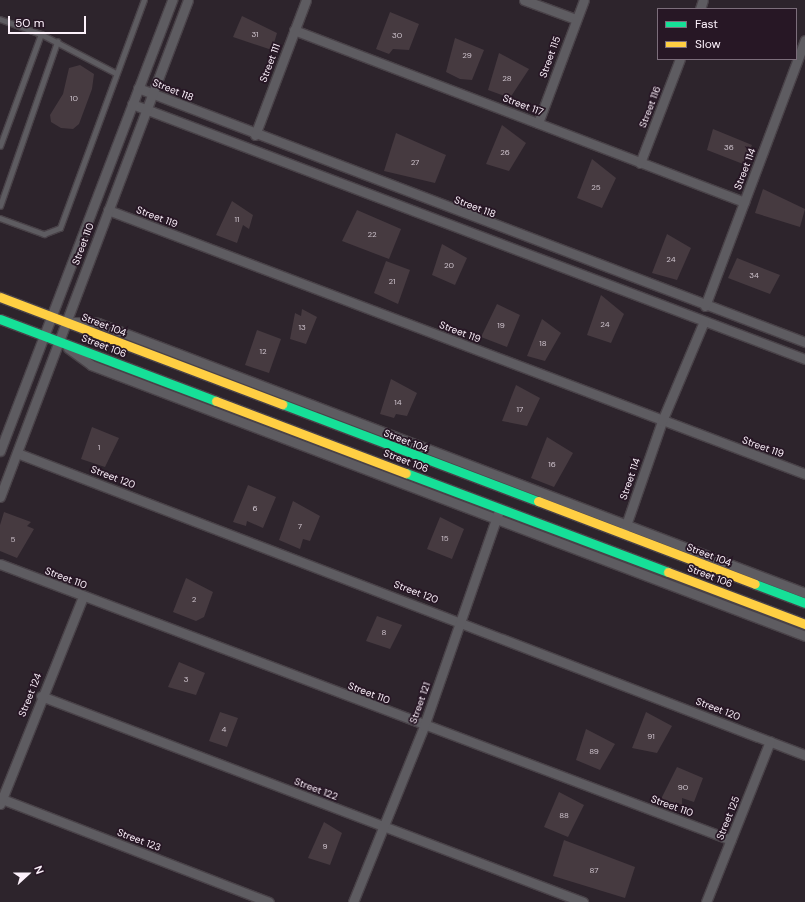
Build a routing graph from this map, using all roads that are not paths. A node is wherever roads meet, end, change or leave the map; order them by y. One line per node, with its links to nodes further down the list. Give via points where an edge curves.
1 (144, 0): 14 (lane)
2 (172, 0): 15 (street, Street 110)
3 (188, 0): 16 (street, Street 110)
4 (306, 0): 9 (street, Street 111)
5 (524, 0): 8 (street)
6 (584, 0): 8 (street, Street 115)
7 (0, 19): 10 (lane)
8 (576, 20): 19 (street, Street 115)
9 (294, 30): 19 (street, Street 117); 20 (street, Street 111)
10 (41, 34): 12 (lane); 21 (lane)
11 (805, 40): 23 (street, Street 114)
12 (57, 42): 14 (lane); 24 (lane)
13 (680, 60): 22 (street, Street 116)
14 (116, 73): 26 (lane, via 60,228 44,234)
15 (138, 88): 16 (street, Street 118); 17 (street, Street 110)
16 (152, 94): 18 (street, Street 110); 20 (street, Street 118)
17 (132, 104): 18 (street); 29 (street, Street 110)
18 (146, 110): 25 (street, Street 110); 31 (street)
19 (538, 123): 22 (street, Street 117)
20 (255, 135): 28 (street, Street 118)
21 (0, 146)
22 (640, 163): 23 (street, Street 117)
23 (744, 202): 28 (street, Street 114)
24 (0, 206)
25 (108, 210): 32 (street, Street 110); 42 (street, Street 119)
26 (0, 218)
27 (0, 297): 29 (street, Street 104)
28 (705, 306): 35 (street, Street 118)
29 (52, 317): 32 (street, Street 104); 33 (street, Street 110)
30 (0, 319): 33 (street, Street 106)
31 (704, 321): 37 (street); 42 (street, Street 114)
32 (66, 322): 34 (street, Street 110); 36 (street, via 98,323); 38 (street, Street 104)
33 (45, 335): 34 (street, Street 106); 46 (street, Street 110)
34 (59, 341): 39 (street, Street 106); 40 (street, via 91,365); 47 (street, Street 110)
35 (805, 342)
36 (179, 354): 38 (street); 44 (street)
37 (804, 355)
38 (176, 364): 41 (street, Street 104)
39 (163, 381): 40 (street); 43 (street, Street 106)
40 (160, 392): 51 (street)
41 (286, 406): 43 (street); 45 (street, Street 104)
42 (662, 421): 48 (street, Street 119); 52 (street, Street 114)
43 (280, 425): 50 (street, Street 106)
44 (404, 439): 45 (street); 52 (street)
45 (400, 450): 53 (street, Street 104)
46 (0, 451)
47 (17, 453): 49 (street, Street 110); 62 (street, Street 120)
48 (805, 474)
49 (0, 497)
50 (500, 508): 51 (street, Street 121); 54 (street, Street 106)
51 (496, 518): 56 (street); 62 (street, Street 121)
52 (626, 524): 53 (street, Street 114); 58 (street)
53 (622, 533): 57 (street, Street 104)
54 (633, 558): 56 (street); 61 (street, Street 106)
55 (0, 564): 59 (street, Street 110)
56 (629, 569): 64 (street)
57 (758, 585): 60 (street, Street 104); 61 (street)
58 (805, 593)
59 (83, 596): 65 (street, Street 124); 66 (street, Street 110)
60 (805, 603)
61 (753, 604): 63 (street, Street 106)
62 (461, 621): 66 (street, Street 121); 67 (street, Street 120)
63 (805, 624)
64 (805, 636)
65 (40, 696): 69 (street, Street 124); 70 (street, Street 122)
66 (424, 726): 70 (street, Street 121); 71 (street, Street 110)
67 (770, 741): 68 (street, Street 120); 71 (street, Street 125)
68 (805, 755)
69 (1, 802): 72 (street, Street 123)
70 (383, 826): 73 (street, Street 121); 74 (street, Street 122)
71 (731, 840): 75 (street, Street 125)
72 (269, 902)
73 (353, 902)
74 (583, 902)
75 (706, 902)

